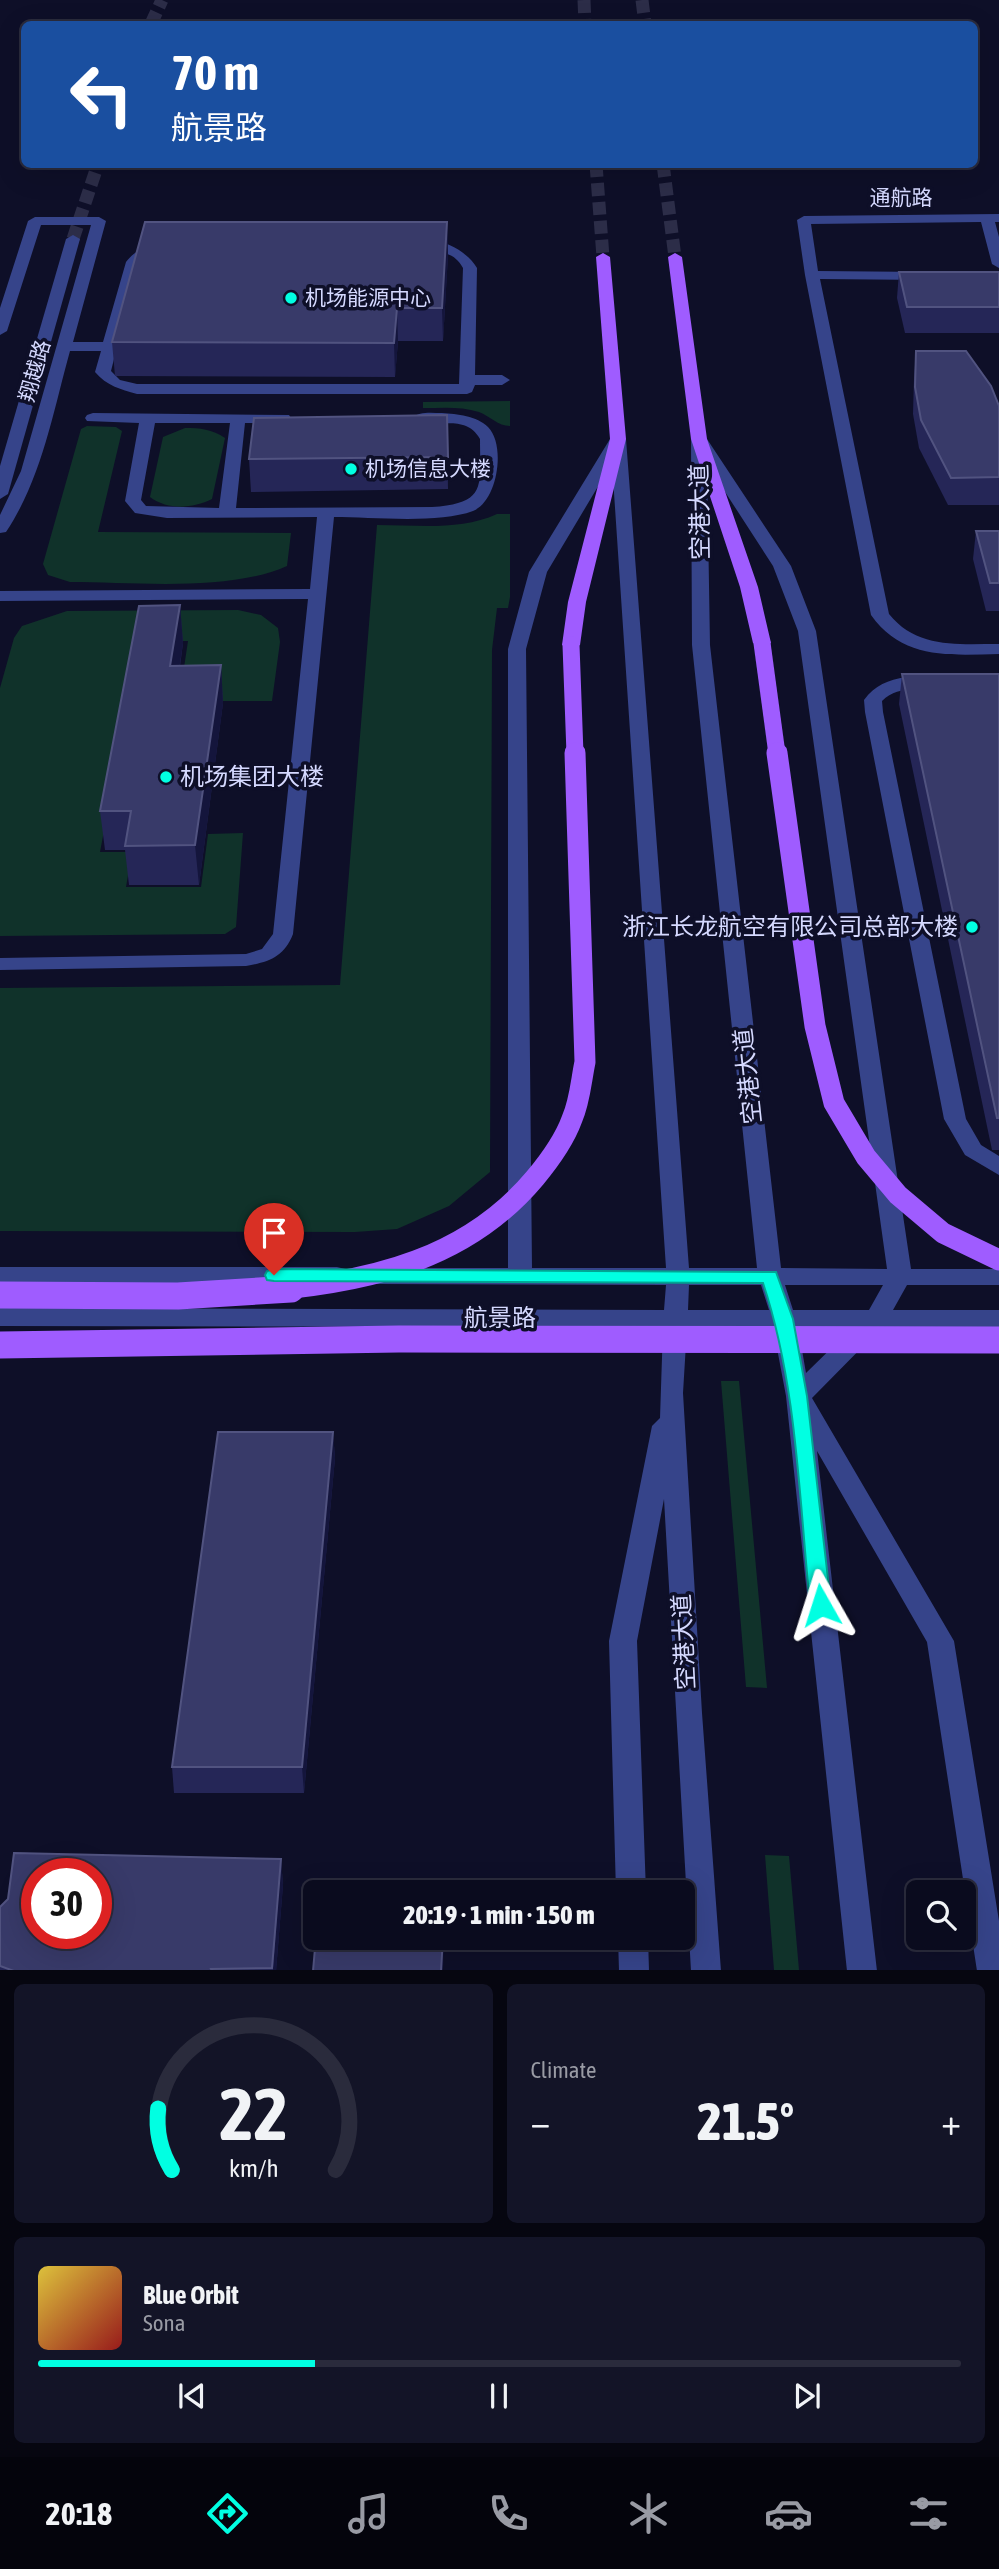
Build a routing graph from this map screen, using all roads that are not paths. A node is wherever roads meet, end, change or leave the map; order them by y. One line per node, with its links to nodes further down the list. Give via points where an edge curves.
1 (993, 218): 7 (street); 8 (street, 通航路, via 804,220)
2 (73, 239): 22 (street, 翔越路)
3 (178, 246): 12 (street, via 144,251 134,259)
4 (405, 246): 13 (street, via 446,248 465,257 470,268)
5 (603, 257): 20 (main road, 空港大道)
6 (675, 257): 21 (main road, 空港大道)
7 (999, 264)
8 (812, 275): 9 (street); 28 (street, via 880,615 902,639 920,645)
9 (946, 276)
10 (0, 331): 11 (street, 翔越路, via 35,221 99,221)
11 (64, 346): 12 (street); 25 (street, 翔越路, via 29,471)
12 (109, 347): 13 (street, via 103,372 116,383 137,389 467,389)
13 (467, 380): 14 (street)
14 (502, 380)
15 (93, 418): 16 (street)
16 (148, 418): 17 (street); 24 (street, via 134,492 136,507 158,513)
17 (238, 418): 18 (street); 24 (street)
18 (305, 418)
19 (399, 418): 23 (street, via 459,420 477,424 486,432 487,492 481,501 449,512)
20 (618, 439): 34 (street, via 538,572 517,649); 35 (street, 空港大道); 39 (main road, 空港大道, bridge, via 577,602 571,645 584,1062 576,1110 551,1160 513,1204 470,1237 410,1264 333,1283 207,1295)
21 (699, 439): 32 (main road, 空港大道, bridge, via 749,587 762,643 815,1026 834,1103 866,1157 898,1195 943,1233); 36 (street, 空港大道, via 701,645); 37 (street, via 782,566 807,631)
22 (0, 494)
23 (326, 512): 24 (street); 26 (street)
24 (227, 513)
25 (0, 528)
26 (318, 594): 27 (street); 30 (street, via 283,934 274,952 246,960)
27 (0, 596)
28 (999, 649)
29 (944, 682): 31 (street, via 895,684 880,690 873,700 874,712 955,1119 973,1150)
30 (0, 964)
31 (999, 1167)
32 (999, 1260)
33 (0, 1275): 34 (street, 航景路)
34 (520, 1276): 35 (street, 航景路)
35 (678, 1276): 36 (street, 航景路); 41 (street, 空港大道)
36 (770, 1277): 37 (street, 航景路); 42 (street, 空港大道)
37 (900, 1277): 38 (street, 航景路); 43 (street)
38 (999, 1277)
39 (0, 1295)
40 (0, 1317): 41 (street, 航景路)
41 (678, 1319): 42 (street, 航景路); 47 (street, 空港大道)
42 (784, 1319): 43 (street, 航景路); 48 (street, 空港大道)
43 (876, 1319): 44 (street, 航景路); 48 (street)
44 (999, 1319)
45 (999, 1340): 46 (main road, bridge, via 399,1339)
46 (0, 1345)
47 (671, 1393): 49 (street, via 623,1641); 52 (street, 空港大道)
48 (797, 1396): 53 (street, 空港大道); 54 (street, via 940,1641)
49 (631, 1880)
50 (633, 1950): 51 (street)
51 (634, 1970)
52 (706, 1970)
53 (862, 1970)
54 (992, 1970)

